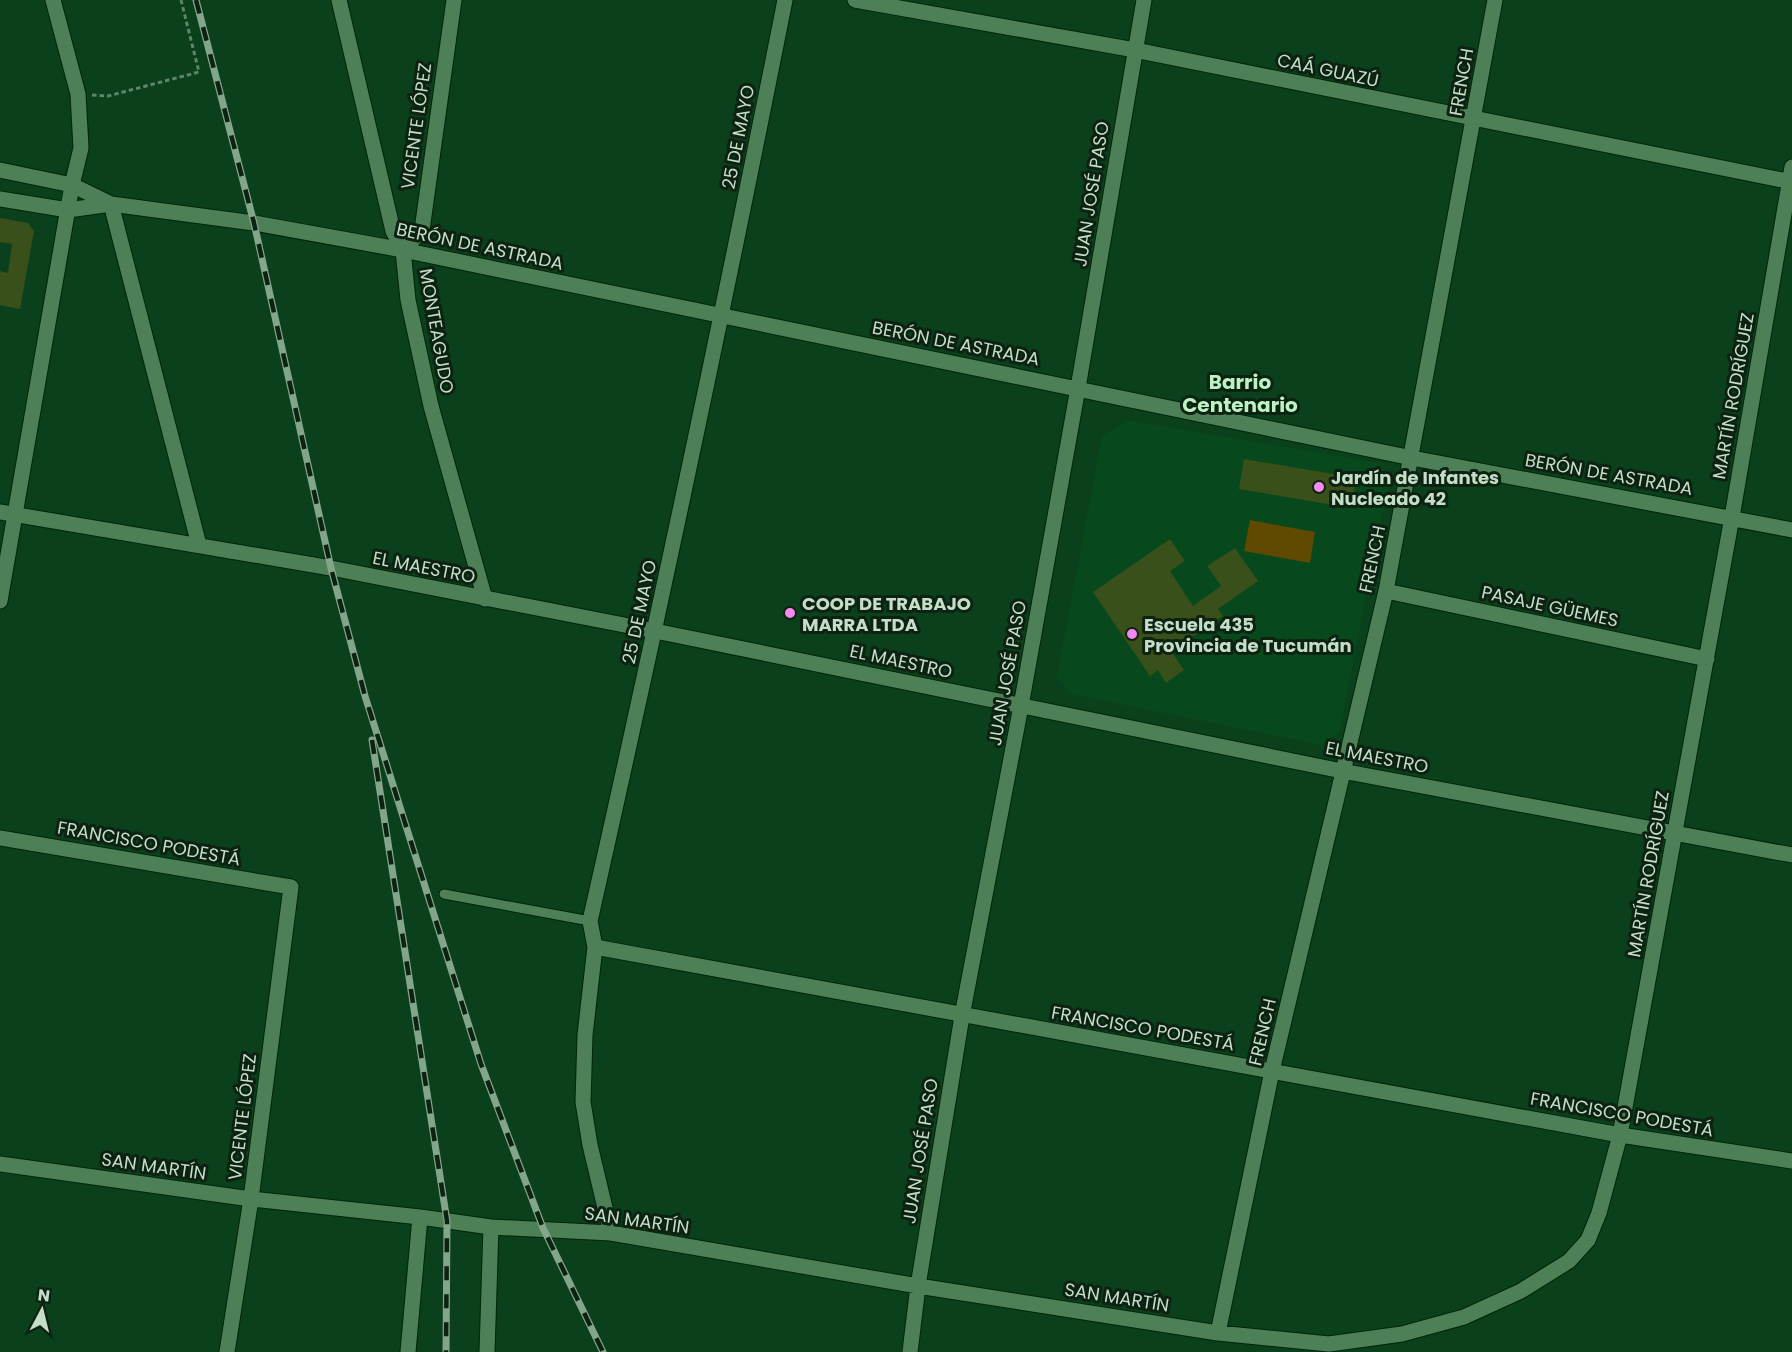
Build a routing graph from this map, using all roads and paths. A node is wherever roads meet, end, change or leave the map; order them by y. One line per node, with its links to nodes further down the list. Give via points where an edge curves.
1 (53, 0): 10 (street)
2 (181, 0): 10 (path, via 200,72 108,96)
3 (339, 0): 18 (street, MONTEAGUDO, via 393,231)
4 (454, 0): 18 (street, VICENTE LÓPEZ, via 422,230)
5 (786, 0): 19 (street, 25 DE MAYO)
6 (855, 0): 9 (street, CAÁ GUAZÚ)
7 (1144, 0): 9 (street, JUAN JOSÉ PASO)
8 (1496, 0): 11 (street, FRENCH)
9 (1135, 50): 11 (street, CAÁ GUAZÚ); 20 (street, JUAN JOSÉ PASO)
10 (78, 94): 14 (street, via 81,148)
11 (1473, 120): 13 (street, CAÁ GUAZÚ); 21 (street, FRENCH)
12 (0, 170): 14 (street)
13 (1791, 177): 24 (street, MARTÍN RODRÍGUEZ)
14 (72, 185): 16 (street); 17 (street)
15 (0, 200): 17 (street)
16 (111, 204): 17 (street); 18 (street, BERÓN DE ASTRADA, via 254,223); 26 (street)
17 (68, 210): 23 (street)
18 (404, 250): 19 (street, BERÓN DE ASTRADA); 28 (street, MONTEAGUDO, via 408,300 431,406)
19 (722, 316): 20 (street, BERÓN DE ASTRADA); 30 (street, 25 DE MAYO)
20 (1078, 388): 21 (street, BERÓN DE ASTRADA); 32 (street, JUAN JOSÉ PASO)
21 (1412, 458): 24 (street, BERÓN DE ASTRADA); 27 (street, FRENCH)
22 (0, 512): 23 (street, EL MAESTRO)
23 (16, 515): 26 (street, EL MAESTRO); 29 (street)
24 (1732, 517): 25 (street, BERÓN DE ASTRADA); 31 (street, MARTÍN RODRÍGUEZ)
25 (1792, 530)
26 (199, 545): 28 (street, EL MAESTRO)
27 (1386, 591): 31 (street, PASAJE GÜEMES); 33 (street, FRENCH)
28 (485, 599): 30 (street, EL MAESTRO)
29 (0, 602)
30 (656, 631): 32 (street, EL MAESTRO); 39 (street, 25 DE MAYO)
31 (1707, 659): 34 (street, MARTÍN RODRÍGUEZ)
32 (1022, 706): 33 (street, EL MAESTRO); 41 (street, JUAN JOSÉ PASO)
33 (1342, 771): 34 (street, EL MAESTRO); 42 (street, FRENCH)
34 (1675, 834): 36 (street, EL MAESTRO); 43 (street, MARTÍN RODRÍGUEZ)
35 (0, 838): 37 (street, FRANCISCO PODESTÁ)
36 (1792, 855)
37 (291, 887): 46 (street, VICENTE LÓPEZ)
38 (444, 894): 39 (lane)
39 (590, 921): 40 (street, 25 DE MAYO)
40 (595, 947): 41 (street, FRANCISCO PODESTÁ); 49 (street, 25 DE MAYO, via 585,1035 583,1102)
41 (962, 1016): 42 (street, FRANCISCO PODESTÁ); 50 (street, JUAN JOSÉ PASO)
42 (1272, 1071): 43 (street, FRANCISCO PODESTÁ); 51 (street, FRENCH)
43 (1620, 1135): 44 (street, FRANCISCO PODESTÁ); 52 (street, MARTÍN RODRÍGUEZ, via 1588,1240 1569,1261 1521,1292 1464,1317 1402,1334 1329,1344)
44 (1792, 1161)
45 (0, 1164): 46 (street, SAN MARTÍN)
46 (251, 1199): 47 (street, SAN MARTÍN); 53 (street, VICENTE LÓPEZ)
47 (420, 1218): 48 (street, SAN MARTÍN); 54 (street)
48 (491, 1227): 49 (street, SAN MARTÍN); 55 (street)
49 (611, 1233): 50 (street, SAN MARTÍN)
50 (918, 1286): 51 (street, SAN MARTÍN); 56 (street, JUAN JOSÉ PASO)
51 (1218, 1333): 52 (street, SAN MARTÍN)
52 (1269, 1346)
53 (227, 1352)
54 (408, 1352)
55 (487, 1352)
56 (910, 1352)

